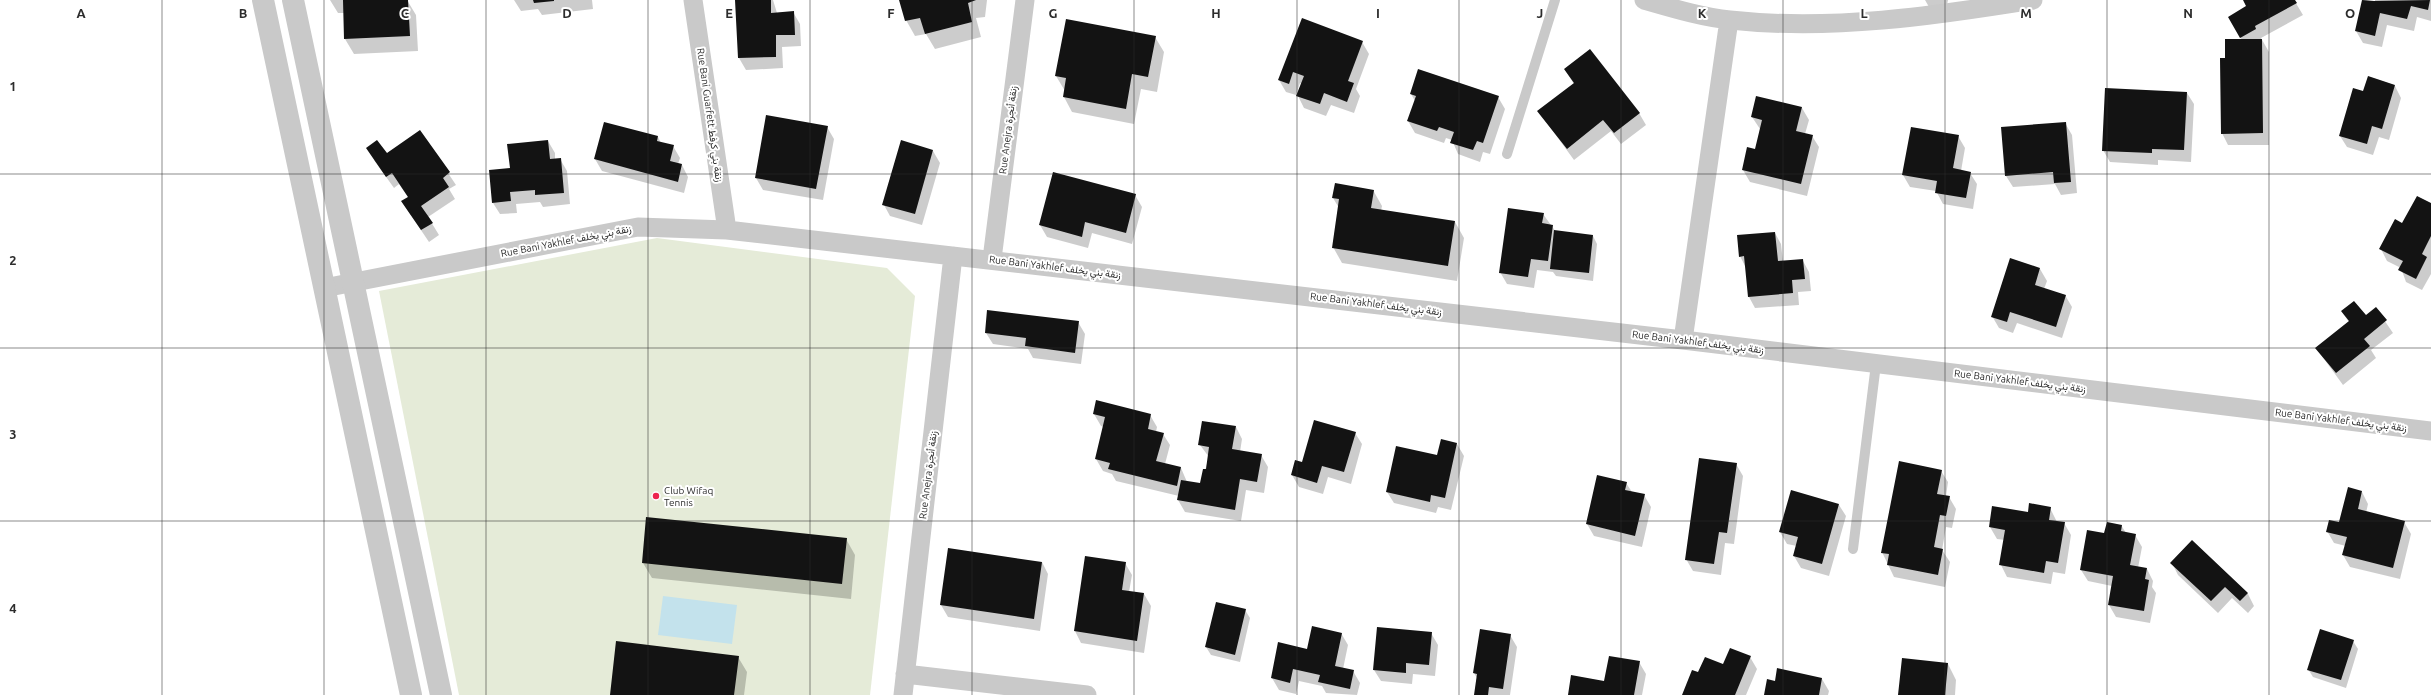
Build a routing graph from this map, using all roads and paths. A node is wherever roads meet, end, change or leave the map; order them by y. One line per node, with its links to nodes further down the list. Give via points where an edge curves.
1 (263, 0): 14 (street)
2 (293, 0): 13 (street)
3 (693, 0): 10 (street, Rue Bani Guarfett زنقة بني كرفط)
4 (1025, 0): 12 (street, Rue Anejra زنقة أنجرة)
5 (1555, 0): 9 (lane)
6 (1644, 0): 8 (street)
7 (2033, 0): 8 (street, via 1944,14 1880,19 1772,23)
8 (1728, 20): 15 (street)
9 (1507, 154)
10 (727, 230): 11 (street, Rue Bani Yakhlef زنقة بني يخلف); 13 (street, Rue Bani Yakhlef زنقة بني يخلف, via 638,228)
11 (953, 256): 12 (street, Rue Bani Yakhlef زنقة بني يخلف); 19 (street, Rue Anejra زنقة أنجرة)
12 (992, 259): 15 (street, Rue Bani Yakhlef زنقة بني يخلف)
13 (353, 282): 14 (street, Rue Bani Yakhlef زنقة بني يخلف); 21 (street)
14 (324, 288): 20 (street)
15 (1683, 340): 16 (street, Rue Bani Yakhlef زنقة بني يخلف)
16 (1876, 364): 17 (street, Rue Bani Yakhlef زنقة بني يخلف); 18 (lane)
17 (2431, 431)
18 (1854, 549)
19 (905, 674): 22 (street, Rue Anejra زنقة أنجرة); 23 (street)
20 (411, 695)
21 (441, 695)
22 (903, 695)
23 (1087, 695)

